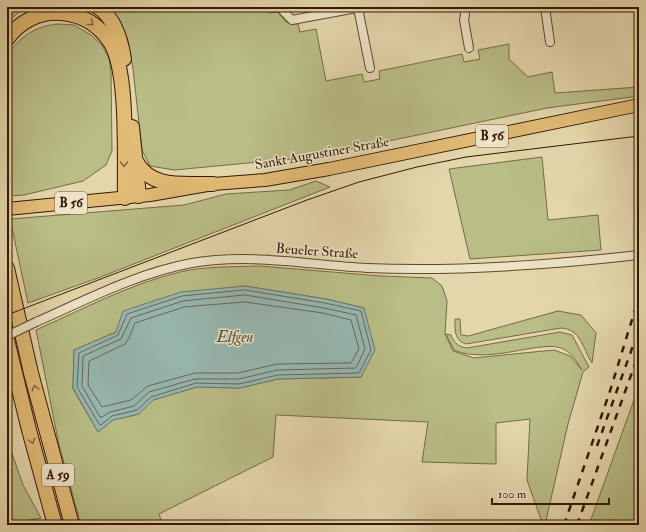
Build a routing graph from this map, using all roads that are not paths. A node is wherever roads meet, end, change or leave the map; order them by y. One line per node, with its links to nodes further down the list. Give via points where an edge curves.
1 (98, 7): 11 (highway, via 113,24 121,41)
2 (282, 7): 3 (street, via 292,20)
3 (360, 7): 9 (street)
4 (464, 7): 8 (street)
5 (545, 7): 7 (street)
6 (7, 39): 13 (highway, one-way to 13, via 33,17 56,13 79,16 91,22 111,42 120,70)
7 (550, 42)
8 (469, 48)
9 (370, 68)
10 (639, 106): 12 (main road, Sankt Augustiner Straße / B 56, via 329,169 265,180)
11 (136, 161): 12 (highway, via 147,175 159,182); 13 (highway)
12 (213, 184): 13 (main road, Sankt Augustiner Straße / B 56)
13 (132, 197): 14 (main road, Sankt Augustiner Straße / B 56)
14 (12, 209)
15 (639, 255): 17 (street, Beueler Straße, bridge, via 569,262 424,268 368,268 259,260 192,263 142,277 36,322)
16 (7, 268): 19 (highway, A 59, one-way to 16, via 31,373)
17 (8, 342): 18 (highway, A 59, one-way to 18, via 29,430)
18 (56, 525)
19 (72, 525)

